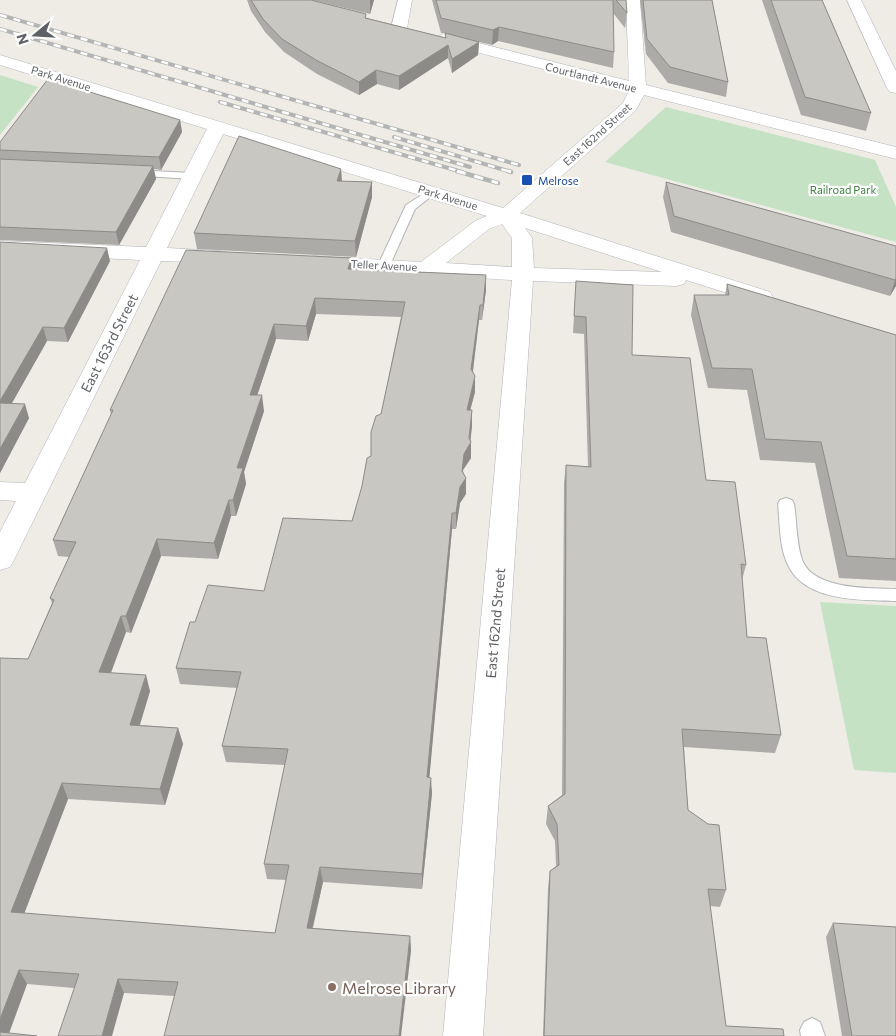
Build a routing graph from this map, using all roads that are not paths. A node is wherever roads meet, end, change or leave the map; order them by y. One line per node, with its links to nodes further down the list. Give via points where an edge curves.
1 (405, 0): 5 (street)
2 (633, 0): 8 (street, East 162nd Street)
3 (854, 0): 7 (street)
4 (380, 23): 5 (street, Courtlandt Avenue)
5 (399, 28): 8 (street, Courtlandt Avenue)
6 (0, 60): 9 (street, Park Avenue)
7 (896, 88)
8 (638, 89): 10 (street, Courtlandt Avenue); 14 (street, East 162nd Street, via 630,106)
9 (217, 127): 12 (street, East 163rd Street); 13 (street, Park Avenue)
10 (896, 153)
11 (119, 172): 12 (lane)
12 (192, 176): 16 (street, East 163rd Street)
13 (431, 192): 14 (street, Park Avenue); 19 (lane, via 410,207)
14 (506, 215): 20 (street, East 162nd Street, via 482,225); 21 (street, East 162nd Street, via 522,238); 22 (street, Park Avenue)
15 (0, 247): 16 (street)
16 (154, 254): 17 (street); 25 (street, East 163rd Street)
17 (240, 258)
18 (298, 261): 19 (street, Teller Avenue)
19 (384, 265): 20 (street, Teller Avenue)
20 (428, 268): 21 (street, Teller Avenue)
21 (523, 274): 22 (street, Teller Avenue); 29 (street, East 162nd Street)
22 (707, 280): 23 (street, Park Avenue)
23 (783, 303)
24 (0, 491): 25 (street)
25 (33, 493): 27 (street, East 163rd Street)
26 (786, 504): 28 (lane, via 796,565 806,576 839,591)
27 (0, 560)
28 (896, 596)
29 (463, 1036)

